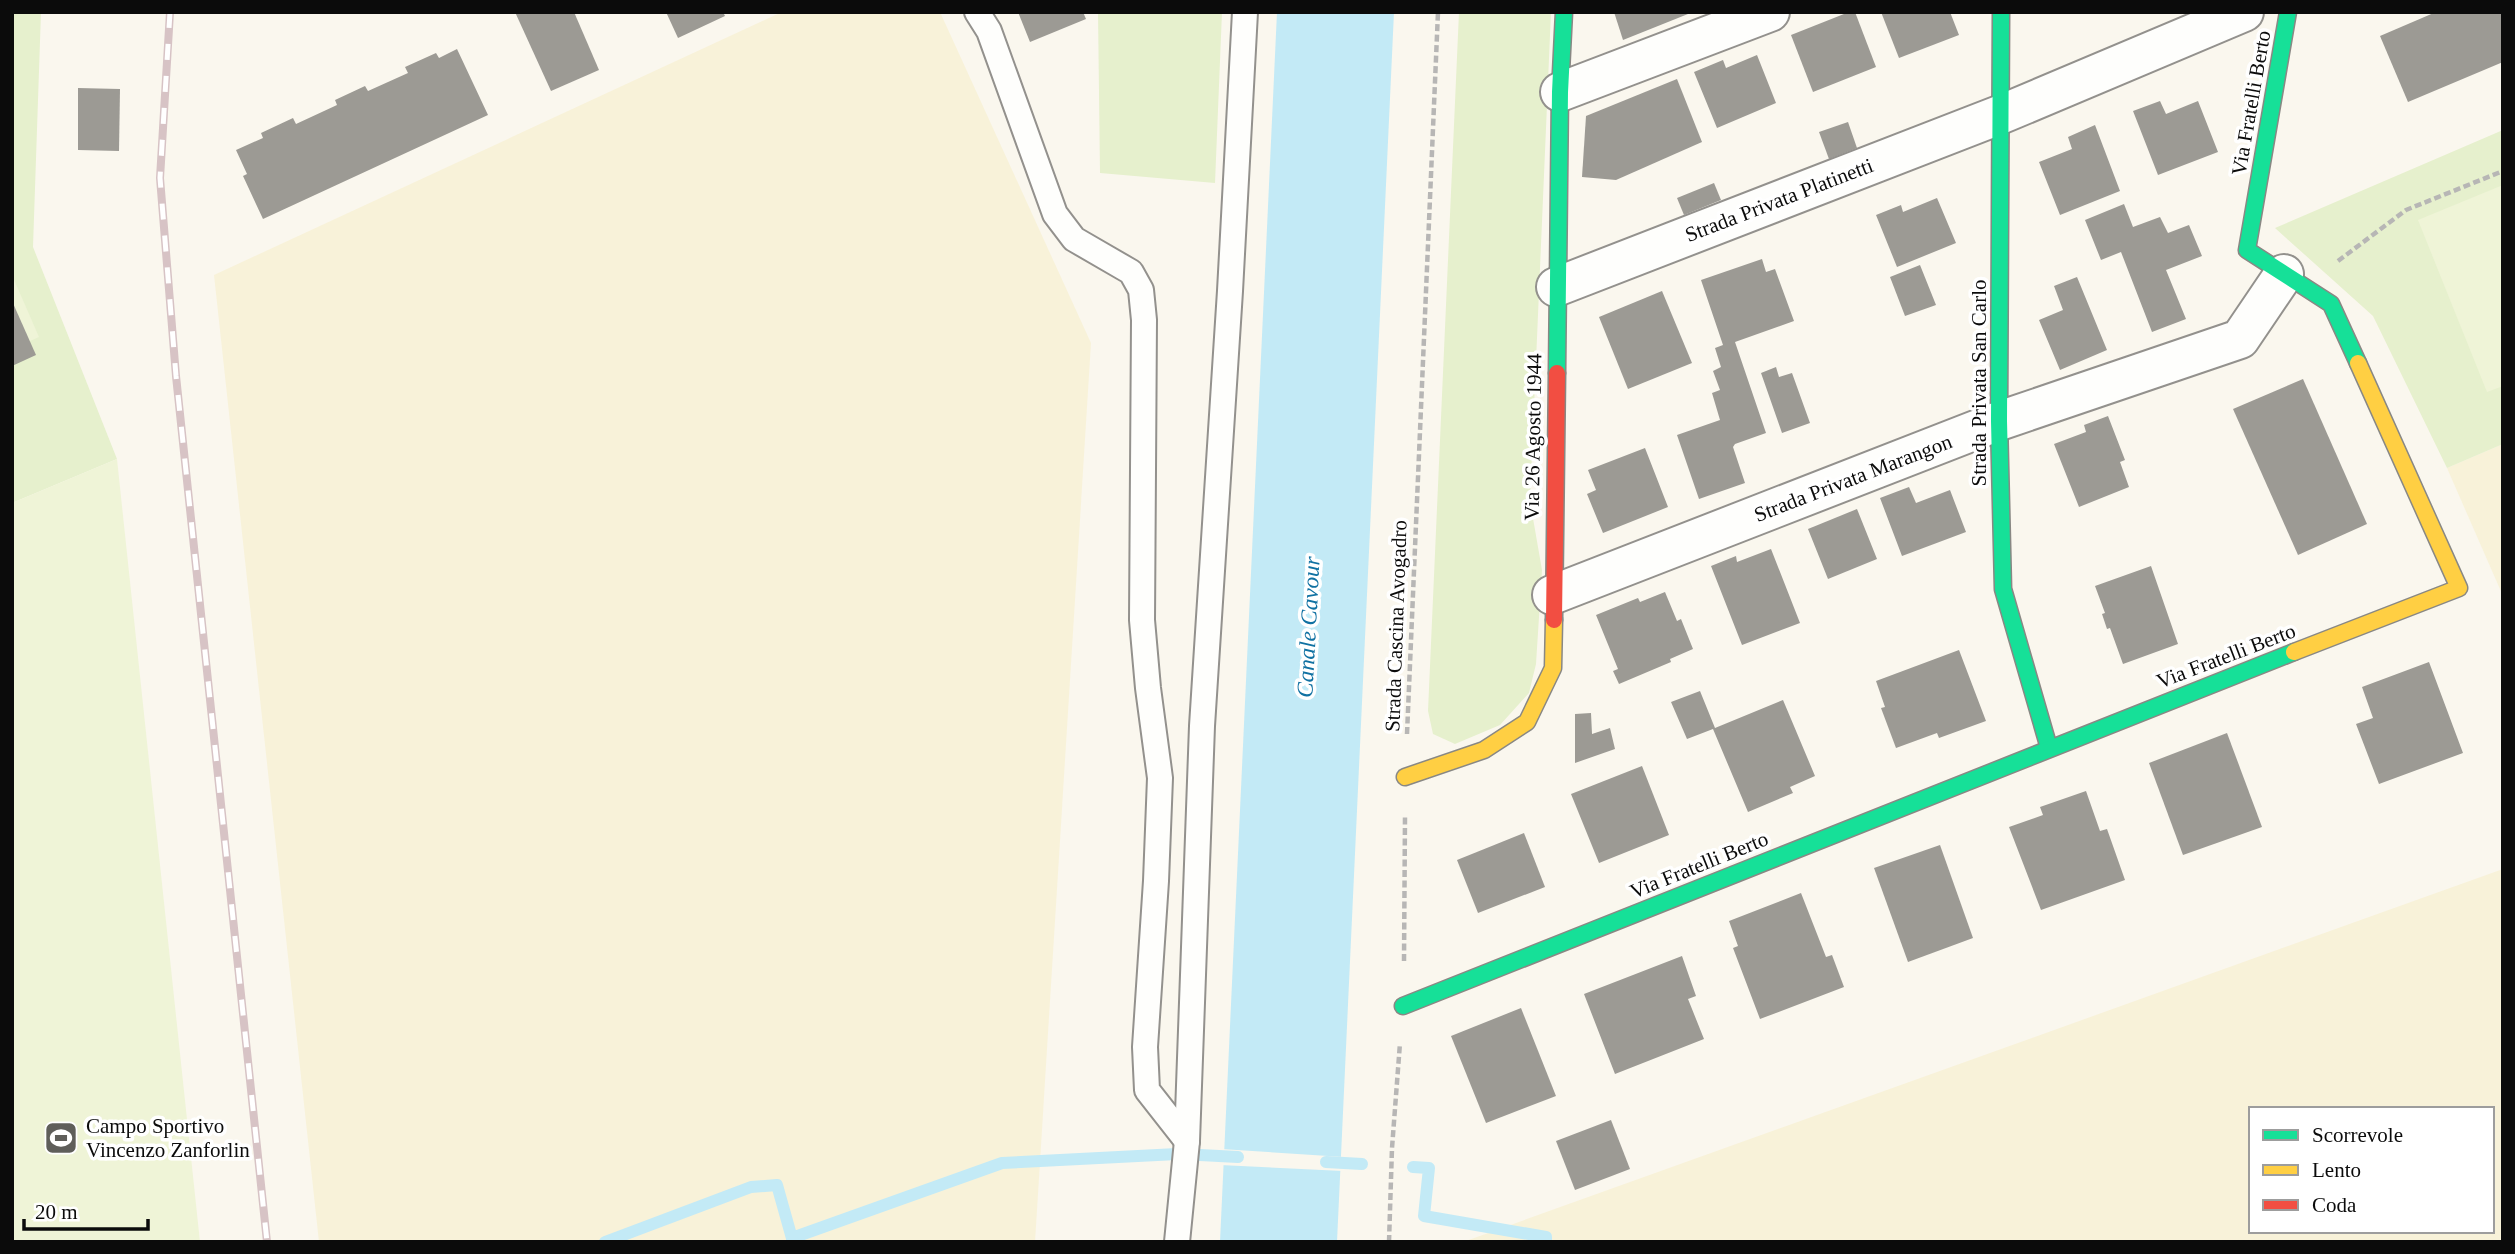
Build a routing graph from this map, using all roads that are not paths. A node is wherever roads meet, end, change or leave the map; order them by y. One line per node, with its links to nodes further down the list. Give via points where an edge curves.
1 (977, 12): 17 (lane, via 989,31 1055,214 1074,239 1131,272 1141,290 1142,620 1160,778 1145,1047 1147,1090)
2 (1245, 12): 17 (lane, via 1202,726)
3 (1564, 12): 8 (street, Via 26 Agosto 1944)
4 (1770, 12): 8 (street)
5 (2001, 12): 9 (street, Strada Privata San Carlo)
6 (2244, 12): 9 (street, Strada Privata Platinetti)
7 (2288, 12): 10 (street, Via Fratelli Berto, via 2247,250)
8 (1560, 92): 11 (street, Via 26 Agosto 1944)
9 (2001, 114): 11 (street, Strada Privata Platinetti); 12 (street, Strada Privata San Carlo)
10 (2284, 274): 12 (street, Strada Privata Marangon, via 2240,339); 14 (street, Via Fratelli Berto, via 2331,304 2459,587)
11 (1556, 287): 13 (street, Via 26 Agosto 1944)
12 (1999, 421): 13 (street, Strada Privata Marangon); 14 (street, Strada Privata San Carlo, via 2003,589)
13 (1552, 595): 15 (street, Via 26 Agosto 1944, via 1553,668 1527,722 1485,750)
14 (2049, 748): 16 (street, Via Fratelli Berto)
15 (1405, 776)
16 (1403, 1006)
17 (1187, 1141): 18 (lane)
18 (1177, 1242)

